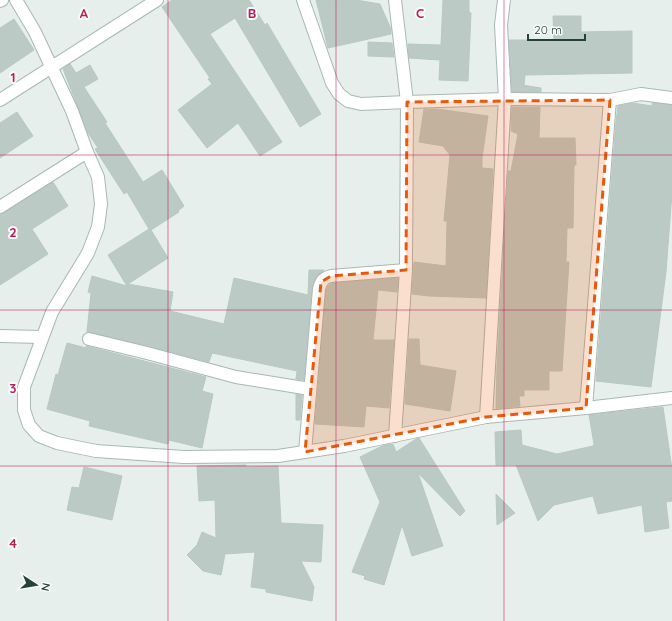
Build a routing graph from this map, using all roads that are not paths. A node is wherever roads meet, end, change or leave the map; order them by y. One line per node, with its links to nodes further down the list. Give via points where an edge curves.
1 (16, 0): 6 (street, via 35,32)
2 (157, 0): 6 (street)
3 (302, 0): 11 (street, via 332,84 339,94 348,101 361,104)
4 (395, 0): 11 (street)
5 (504, 0): 8 (street, via 501,25)
6 (51, 68): 9 (street); 12 (street, via 72,111)
7 (672, 98): 10 (street, via 641,94)
8 (505, 99): 10 (street); 11 (street); 21 (street)
9 (0, 100)
10 (610, 100): 20 (street)
11 (407, 102): 14 (street)
12 (87, 152): 13 (street); 16 (street, via 98,177 101,204 98,227 88,253 52,312)
13 (0, 207)
14 (406, 270): 18 (street, via 331,276 321,282); 22 (street)
15 (0, 336): 16 (street)
16 (42, 337): 23 (street, via 24,387 24,410 29,424 39,436 57,443 96,451 184,457 278,456)
17 (89, 340): 18 (street, via 236,377)
18 (310, 389): 23 (street)
19 (672, 398): 20 (street)
20 (586, 408): 21 (street)
21 (486, 417): 22 (street)
22 (395, 436): 23 (street)
23 (304, 452)

